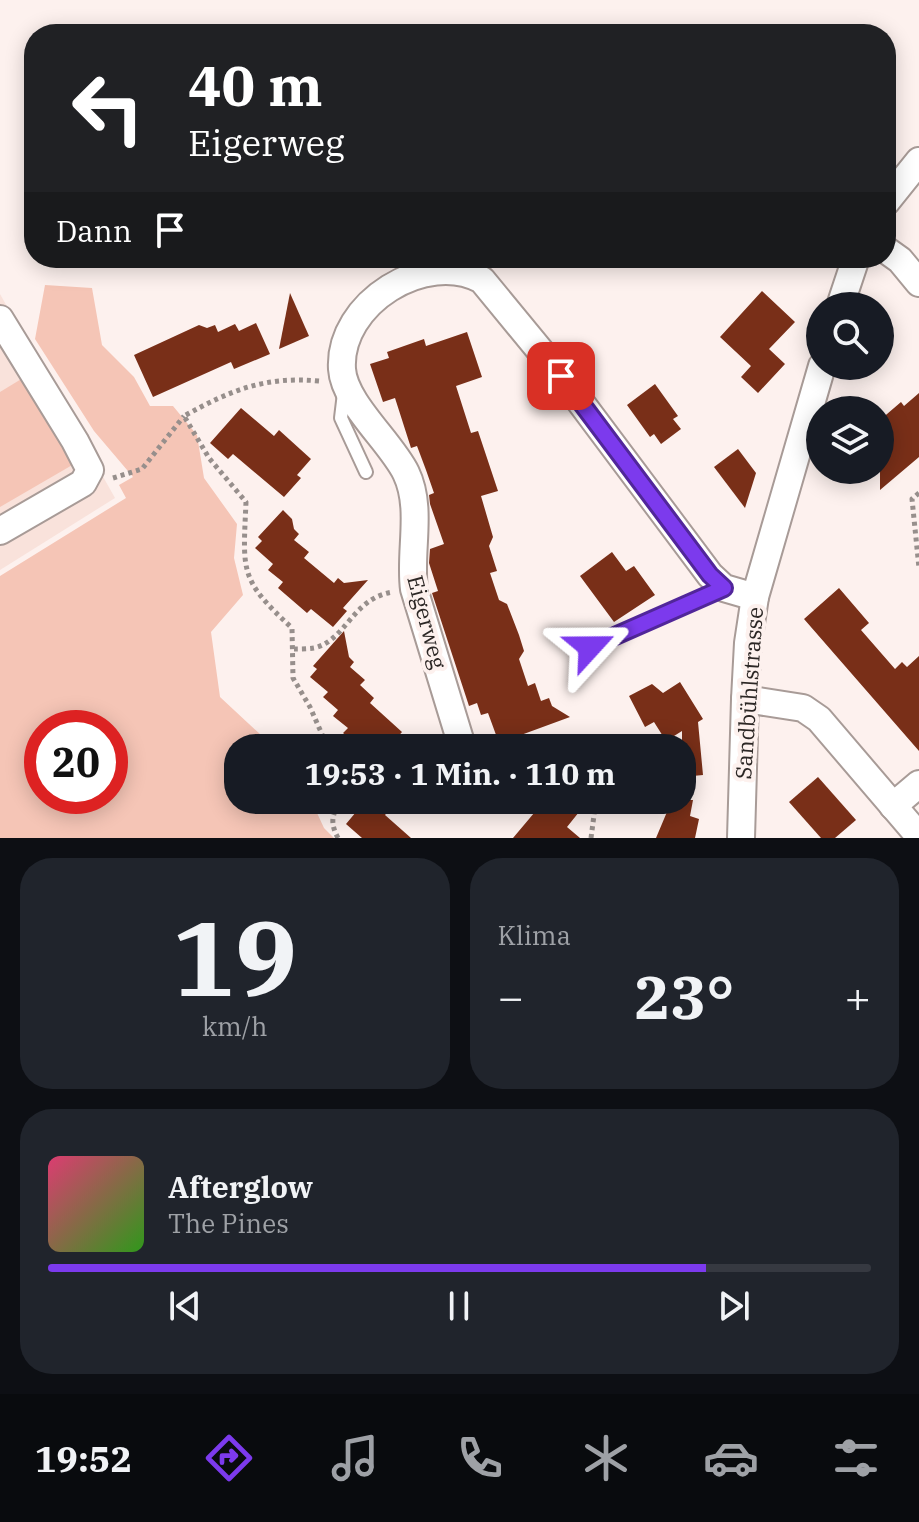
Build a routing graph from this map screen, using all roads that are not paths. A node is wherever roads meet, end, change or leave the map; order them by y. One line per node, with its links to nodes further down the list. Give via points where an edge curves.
1 (919, 161): 2 (street)
2 (896, 190)
3 (896, 257): 5 (street)
4 (853, 268): 6 (street)
5 (919, 283)
6 (845, 292)
7 (0, 319): 11 (street, via 90,470 83,483)
8 (818, 380): 13 (street, Sandbühlstrasse)
9 (344, 384): 10 (lane, via 341,418); 12 (street, via 348,333 368,307 413,276 469,273 498,296); 16 (street, Eigerweg, via 406,473 414,504 414,589)
10 (366, 472)
11 (0, 531)
12 (724, 588): 13 (street); 14 (lane)
13 (755, 597): 15 (street, Sandbühlstrasse)
14 (590, 647)
15 (745, 699): 18 (street, via 803,708 819,719); 20 (street, Sandbühlstrasse)
16 (464, 734)
17 (919, 784): 18 (street)
18 (893, 806): 19 (street)
19 (919, 836)
20 (741, 838)

